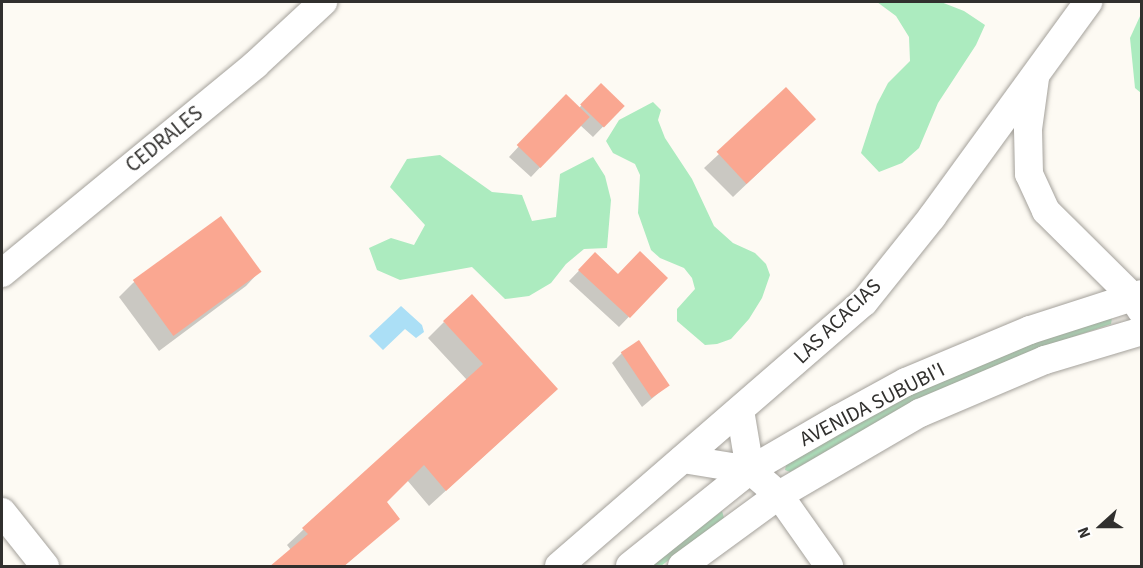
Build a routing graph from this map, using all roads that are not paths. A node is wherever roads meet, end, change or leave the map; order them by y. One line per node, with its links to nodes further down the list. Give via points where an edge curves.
1 (323, 2): 4 (street, CEDRALES, via 255,64)
2 (1088, 2): 3 (street, LAS ACACIAS)
3 (1035, 76): 5 (street, via 1028,129 1029,174 1046,211); 7 (street, LAS ACACIAS, via 864,302)
4 (2, 273)
5 (1138, 300): 9 (street, AVENIDA SUBUBI'I, via 1030,330 906,382)
6 (1142, 331): 10 (street, AVENIDA SUBUBI'I, via 1045,360 920,413)
7 (740, 410): 8 (street, LAS ACACIAS); 9 (street)
8 (683, 459): 9 (street); 13 (street, LAS ACACIAS)
9 (750, 470): 10 (street); 14 (street, AVENIDA SUBUBI'I)
10 (779, 495): 15 (street, AVENIDA SUBUBI'I); 16 (street)
11 (2, 512): 12 (street)
12 (45, 567)
13 (559, 567)
14 (630, 567)
15 (682, 567)
16 (829, 567)

